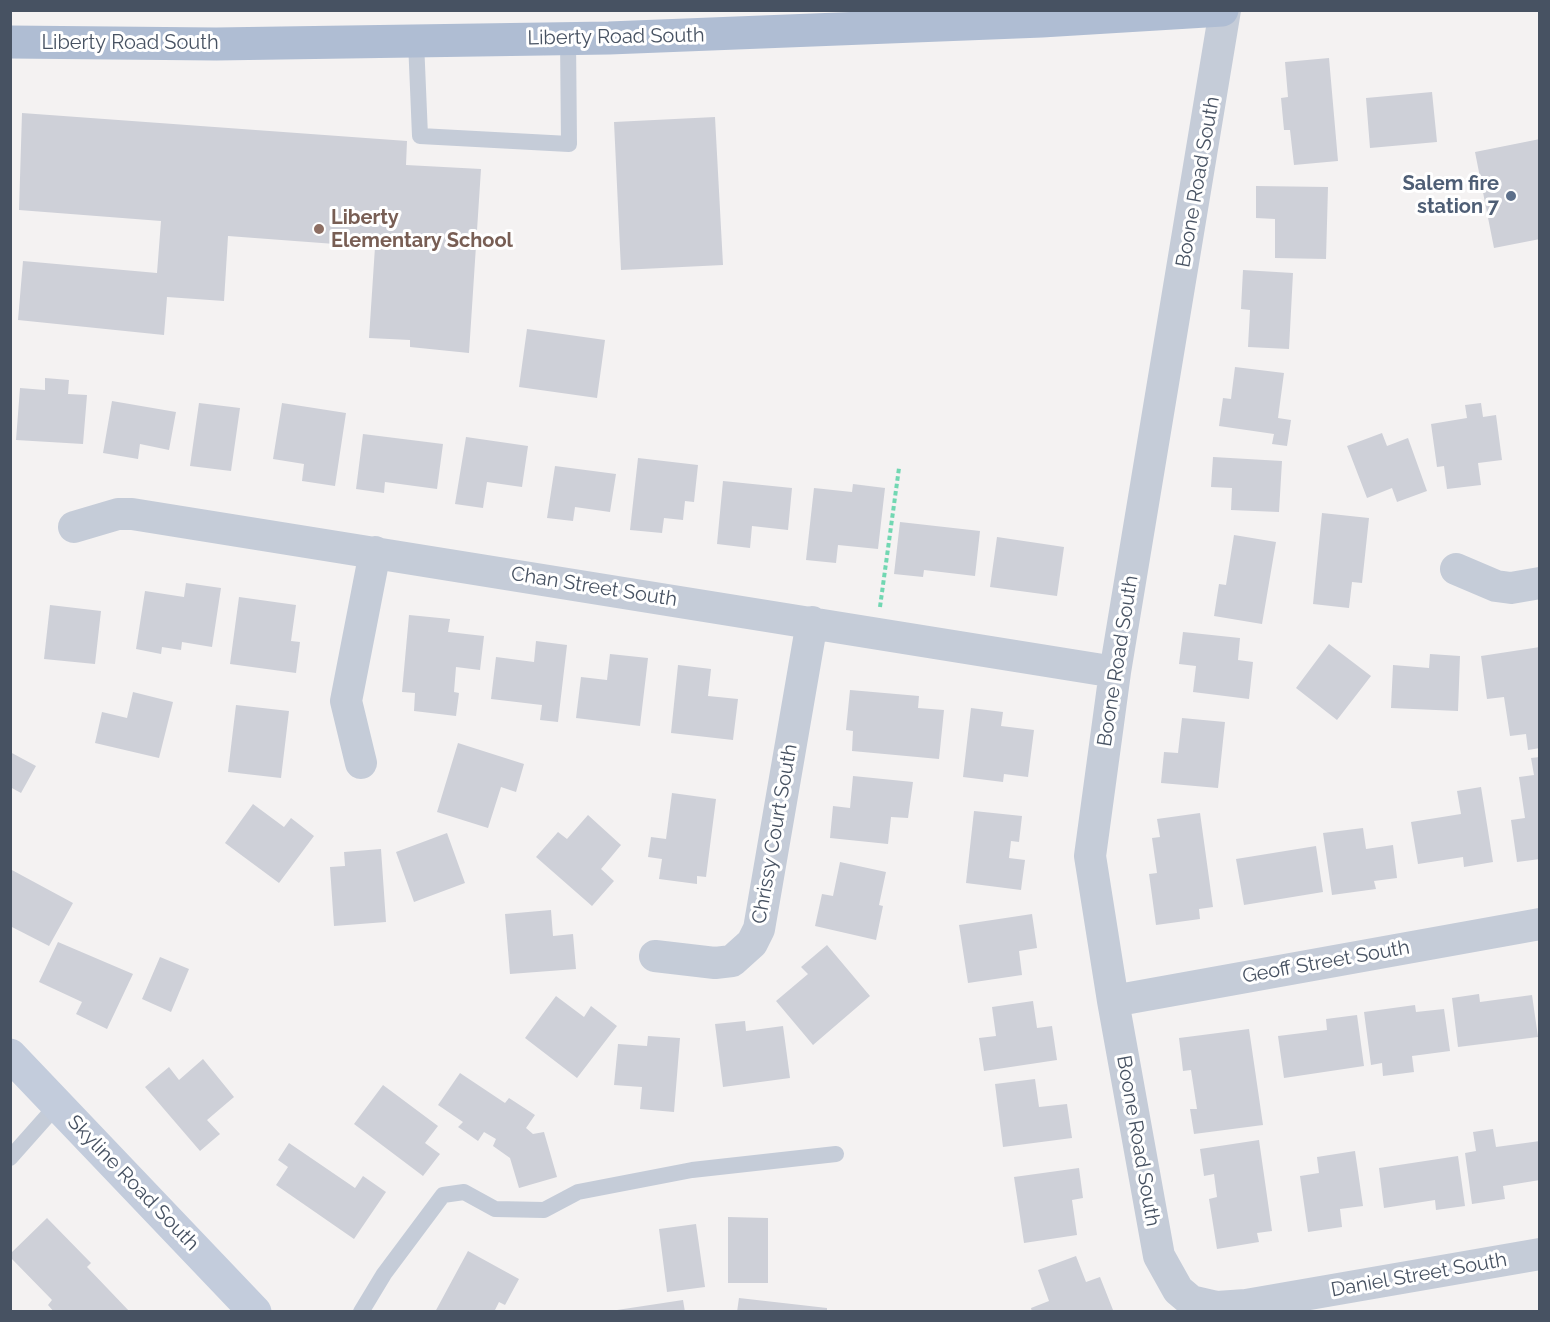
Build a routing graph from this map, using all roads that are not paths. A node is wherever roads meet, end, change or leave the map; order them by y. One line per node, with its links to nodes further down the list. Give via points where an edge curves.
1 (1223, 10): 2 (main road, Liberty Road South, via 1042,21); 10 (street, Boone Road South)
2 (568, 38): 3 (main road, Liberty Road South); 3 (lane, via 569,144 420,136)
3 (416, 41): 4 (main road, Liberty Road South)
4 (10, 42)
5 (74, 527): 6 (street, Chan Street South, via 118,514 132,514)
6 (375, 552): 9 (street, Chan Street South); 11 (street, via 346,701)
7 (1456, 568): 8 (street, via 1496,586 1511,588)
8 (1539, 583)
9 (812, 622): 10 (street, Chan Street South); 13 (street, Chrissy Court South, via 759,929 752,943 732,962)
10 (1115, 672): 14 (street, Boone Road South, via 1090,856)
11 (361, 763)
12 (1539, 924): 14 (street, Geoff Street South)
13 (655, 956)
14 (1113, 1001): 20 (street, Boone Road South, via 1159,1256 1178,1290)
15 (10, 1055): 16 (main road, Skyline Road South)
16 (58, 1104): 18 (lane); 21 (main road, Skyline Road South)
17 (836, 1154): 22 (lane, via 680,1173 578,1192 544,1210 495,1209 464,1192 442,1195)
18 (10, 1158)
19 (1539, 1254): 20 (street, Daniel Street South, via 1246,1305 1217,1307)
20 (1191, 1301)
21 (255, 1311)
22 (362, 1311)

